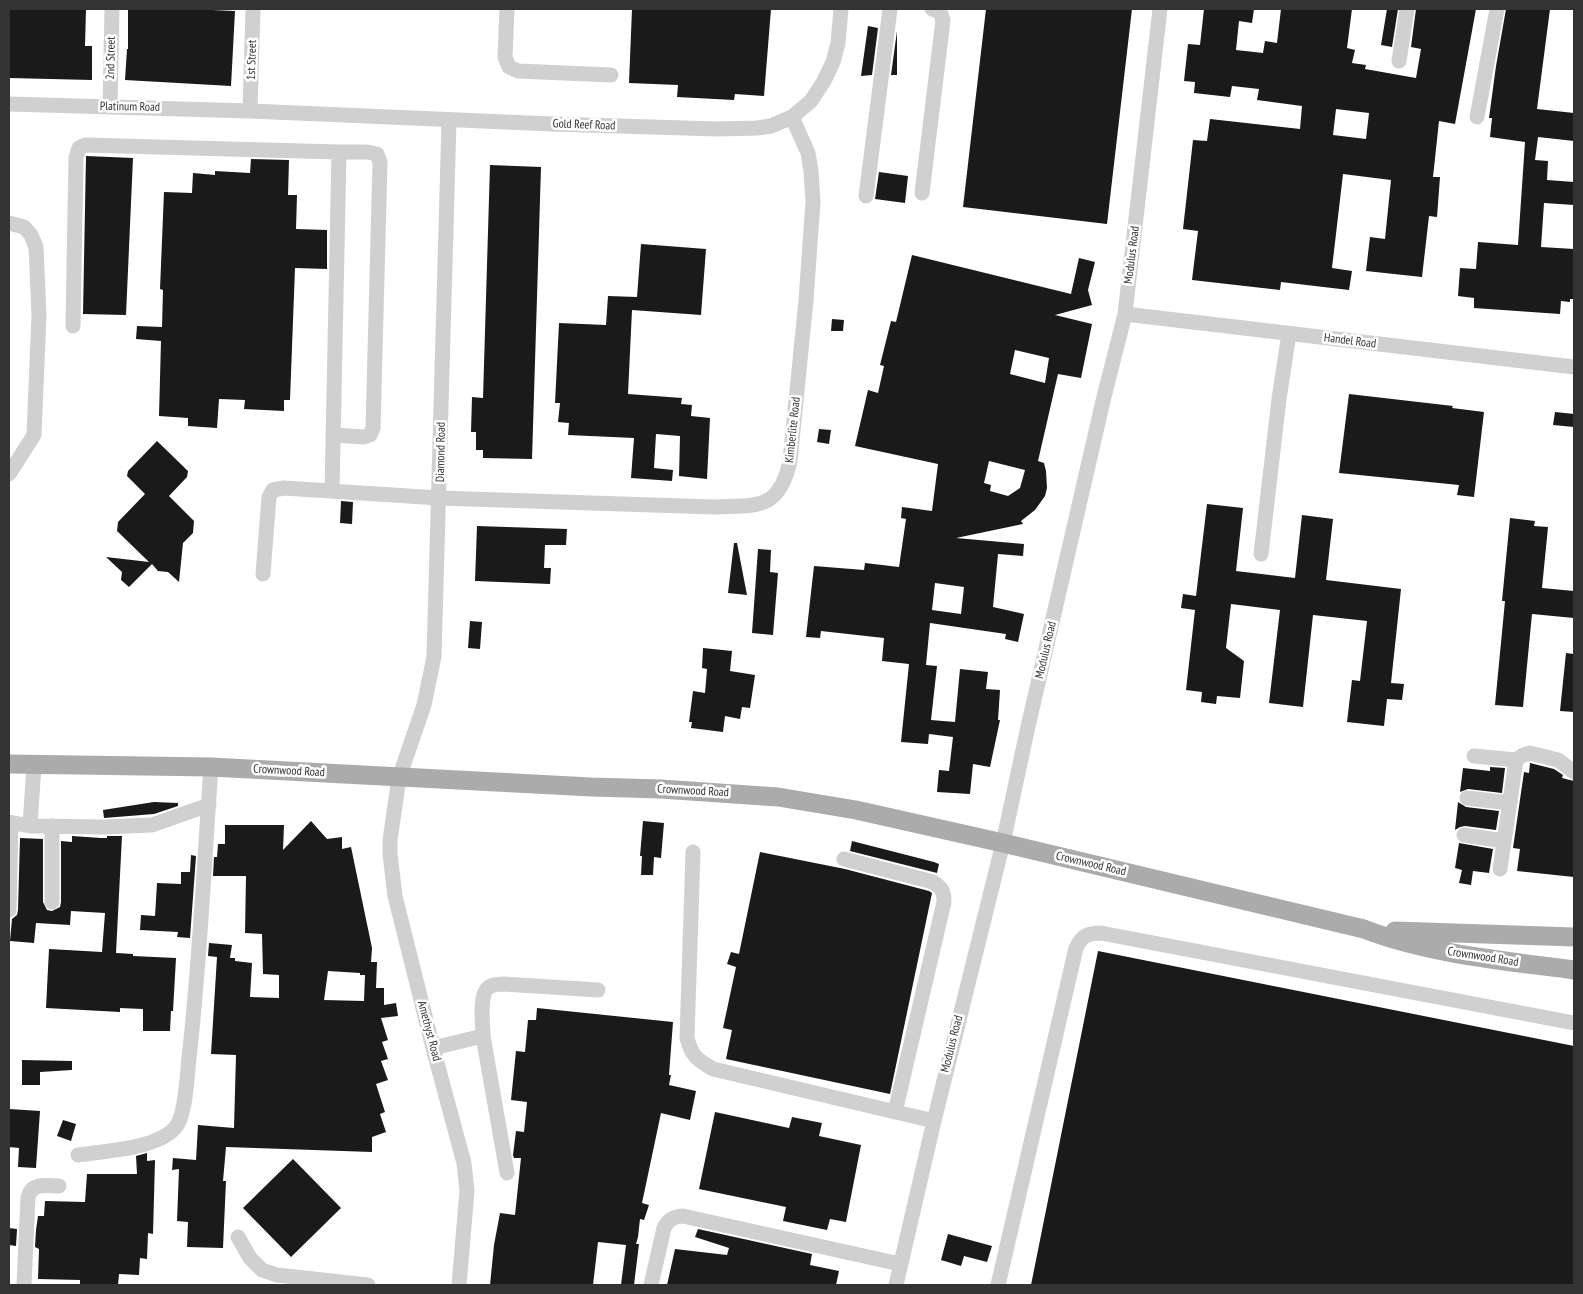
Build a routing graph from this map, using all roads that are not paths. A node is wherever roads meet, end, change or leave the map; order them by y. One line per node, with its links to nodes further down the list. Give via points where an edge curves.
1 (112, 9): 13 (street, 2nd Street)
2 (253, 9): 14 (street, 1st Street)
3 (507, 9): 11 (street, via 505,57 509,67 518,72)
4 (841, 9): 15 (street, Gold Reef Road, via 838,43 828,72 811,101)
5 (890, 9): 20 (street)
6 (932, 9): 19 (street, via 940,12 943,20)
7 (1160, 9): 22 (street, Modulus Road)
8 (1407, 9): 10 (street)
9 (1497, 9): 16 (street)
10 (1399, 61)
11 (611, 75)
12 (9, 104): 13 (street, Platinum Road)
13 (110, 107): 14 (street, Platinum Road)
14 (250, 110): 17 (street, Gold Reef Road)
15 (792, 117): 17 (street, Gold Reef Road, via 771,126 744,129); 29 (street, Kimberlite Road, via 808,153 813,202 790,462 787,476 776,494 752,506 714,507)
16 (1478, 117)
17 (449, 121): 29 (street, Diamond Road)
18 (339, 152): 23 (street, via 85,145 79,148 76,157); 26 (street); 26 (street, via 377,154 380,162 373,428 370,435 364,437)
19 (922, 193)
20 (866, 196)
21 (9, 223): 27 (street, via 24,226 36,247 39,315 34,435)
22 (1126, 314): 24 (street, Handel Road); 47 (street, Modulus Road, via 1103,401)
23 (73, 326)
24 (1288, 334): 25 (street, Handel Road); 30 (street)
25 (1574, 367)
26 (333, 435): 28 (street)
27 (9, 474)
28 (332, 491): 29 (street, Kimberlite Road); 31 (street, Kimberlite Road, via 273,490 269,497)
29 (439, 498): 38 (street, Diamond Road, via 434,657 424,705)
30 (1261, 554)
31 (263, 574)
32 (1474, 756): 33 (street)
33 (1516, 760): 37 (street, via 1530,753 1558,760); 40 (street)
34 (9, 764): 35 (main road, Crownwood Road)
35 (34, 765): 36 (main road, Crownwood Road); 43 (street)
36 (211, 767): 38 (main road, Crownwood Road); 41 (street)
37 (1574, 772)
38 (399, 778): 47 (main road, Crownwood Road, via 778,797 856,810); 59 (street, Amethyst Road, via 390,840 390,870)
39 (1467, 798): 40 (street)
40 (1510, 803): 46 (street)
41 (208, 805): 44 (street, via 152,825); 62 (street, via 194,1018 184,1105 176,1127 161,1138 140,1145)
42 (10, 823): 43 (street); 52 (street)
43 (30, 826): 44 (street)
44 (52, 826): 51 (street)
45 (1464, 835): 46 (street)
46 (1504, 841): 50 (street)
47 (1003, 843): 53 (main road, Crownwood Road); 61 (street, Modulus Road)
48 (693, 852): 60 (street, via 687,1038 691,1053 713,1069)
49 (844, 859): 60 (street, via 933,882 944,893)
50 (1500, 869)
51 (52, 902)
52 (9, 910)
53 (1364, 929): 54 (main road, Crownwood Road); 55 (main road, Crownwood Road, via 1433,948)
54 (1574, 937)
55 (1574, 970)
56 (598, 990): 58 (street, via 504,984 490,986 482,999)
57 (1574, 1023): 72 (street, via 1101,933 1082,937 1076,948)
58 (483, 1036): 59 (street); 63 (street)
59 (433, 1048): 69 (street, Amethyst Road, via 466,1178)
60 (895, 1112): 61 (street)
61 (934, 1121): 66 (street, Modulus Road)
62 (78, 1155)
63 (507, 1173)
64 (59, 1186): 67 (street, via 39,1186 29,1192)
65 (238, 1236): 68 (street, via 250,1258 262,1270 277,1275)
66 (900, 1264): 70 (street, via 683,1216 674,1217 664,1228); 71 (street, Modulus Road)
67 (24, 1285)
68 (368, 1285)
69 (459, 1285)
70 (651, 1285)
71 (896, 1285)
72 (998, 1285)

